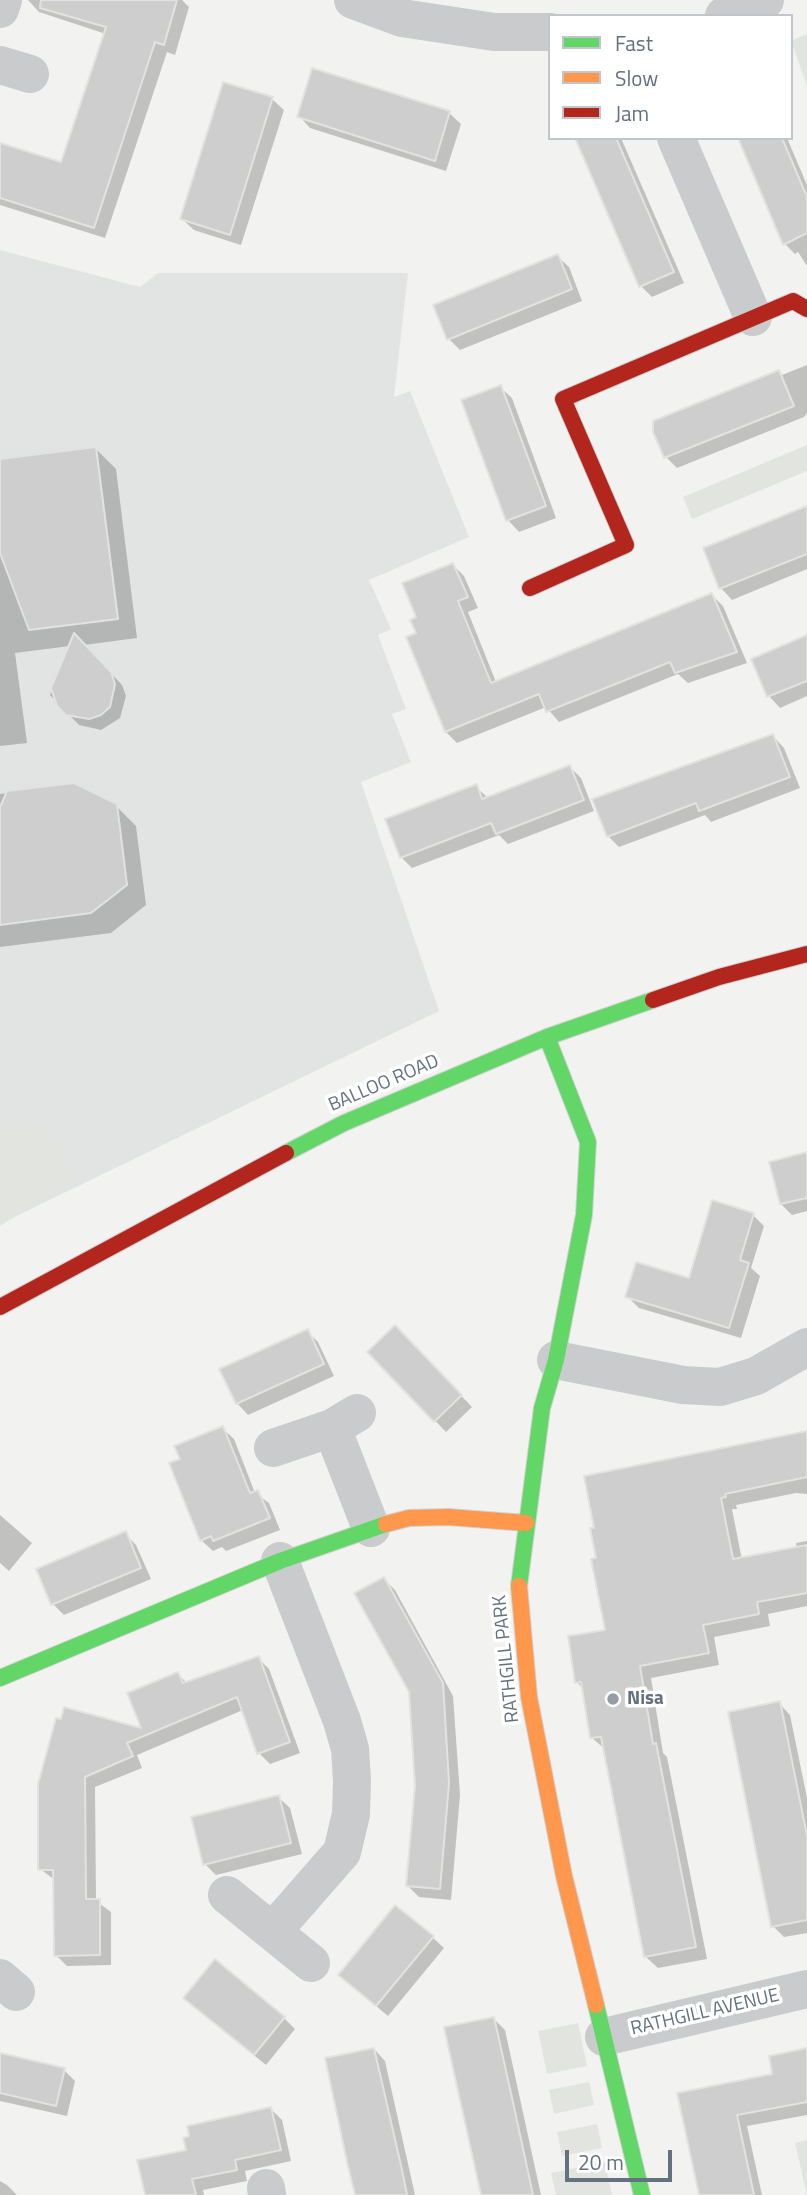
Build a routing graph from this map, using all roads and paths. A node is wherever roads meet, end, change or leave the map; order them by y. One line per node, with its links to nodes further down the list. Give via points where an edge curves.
1 (3, 0): 4 (street)
2 (353, 0): 6 (street, via 402,18 494,32)
3 (765, 0): 5 (street)
4 (0, 9)
5 (729, 14)
6 (548, 32)
7 (677, 140): 9 (street)
8 (807, 309): 9 (street, via 793,301)
9 (753, 317): 10 (street, via 563,399 626,545)
10 (530, 588)
11 (807, 954): 12 (street, BALLOO ROAD, via 719,977)
12 (547, 1037): 13 (street, BALLOO ROAD, via 344,1123); 15 (street, RATHGILL PARK, via 588,1142 584,1215)
13 (0, 1307)
14 (807, 1347): 15 (street, via 757,1376 720,1387 683,1385)
15 (556, 1360): 17 (street, RATHGILL PARK, via 542,1408)
16 (273, 1448): 18 (street, via 344,1421)
17 (526, 1522): 18 (street, via 409,1518); 25 (street, RATHGILL PARK, via 519,1588 530,1697 564,1876)
18 (371, 1528): 19 (street)
19 (280, 1561): 20 (street); 22 (street, via 342,1721 352,1781 351,1814 342,1852)
20 (0, 1678)
21 (227, 1895): 22 (street)
22 (273, 1931): 23 (street)
23 (312, 1963)
24 (807, 1989): 25 (street, RATHGILL AVENUE)
25 (604, 2037): 26 (street, RATHGILL PARK)
26 (642, 2195)

